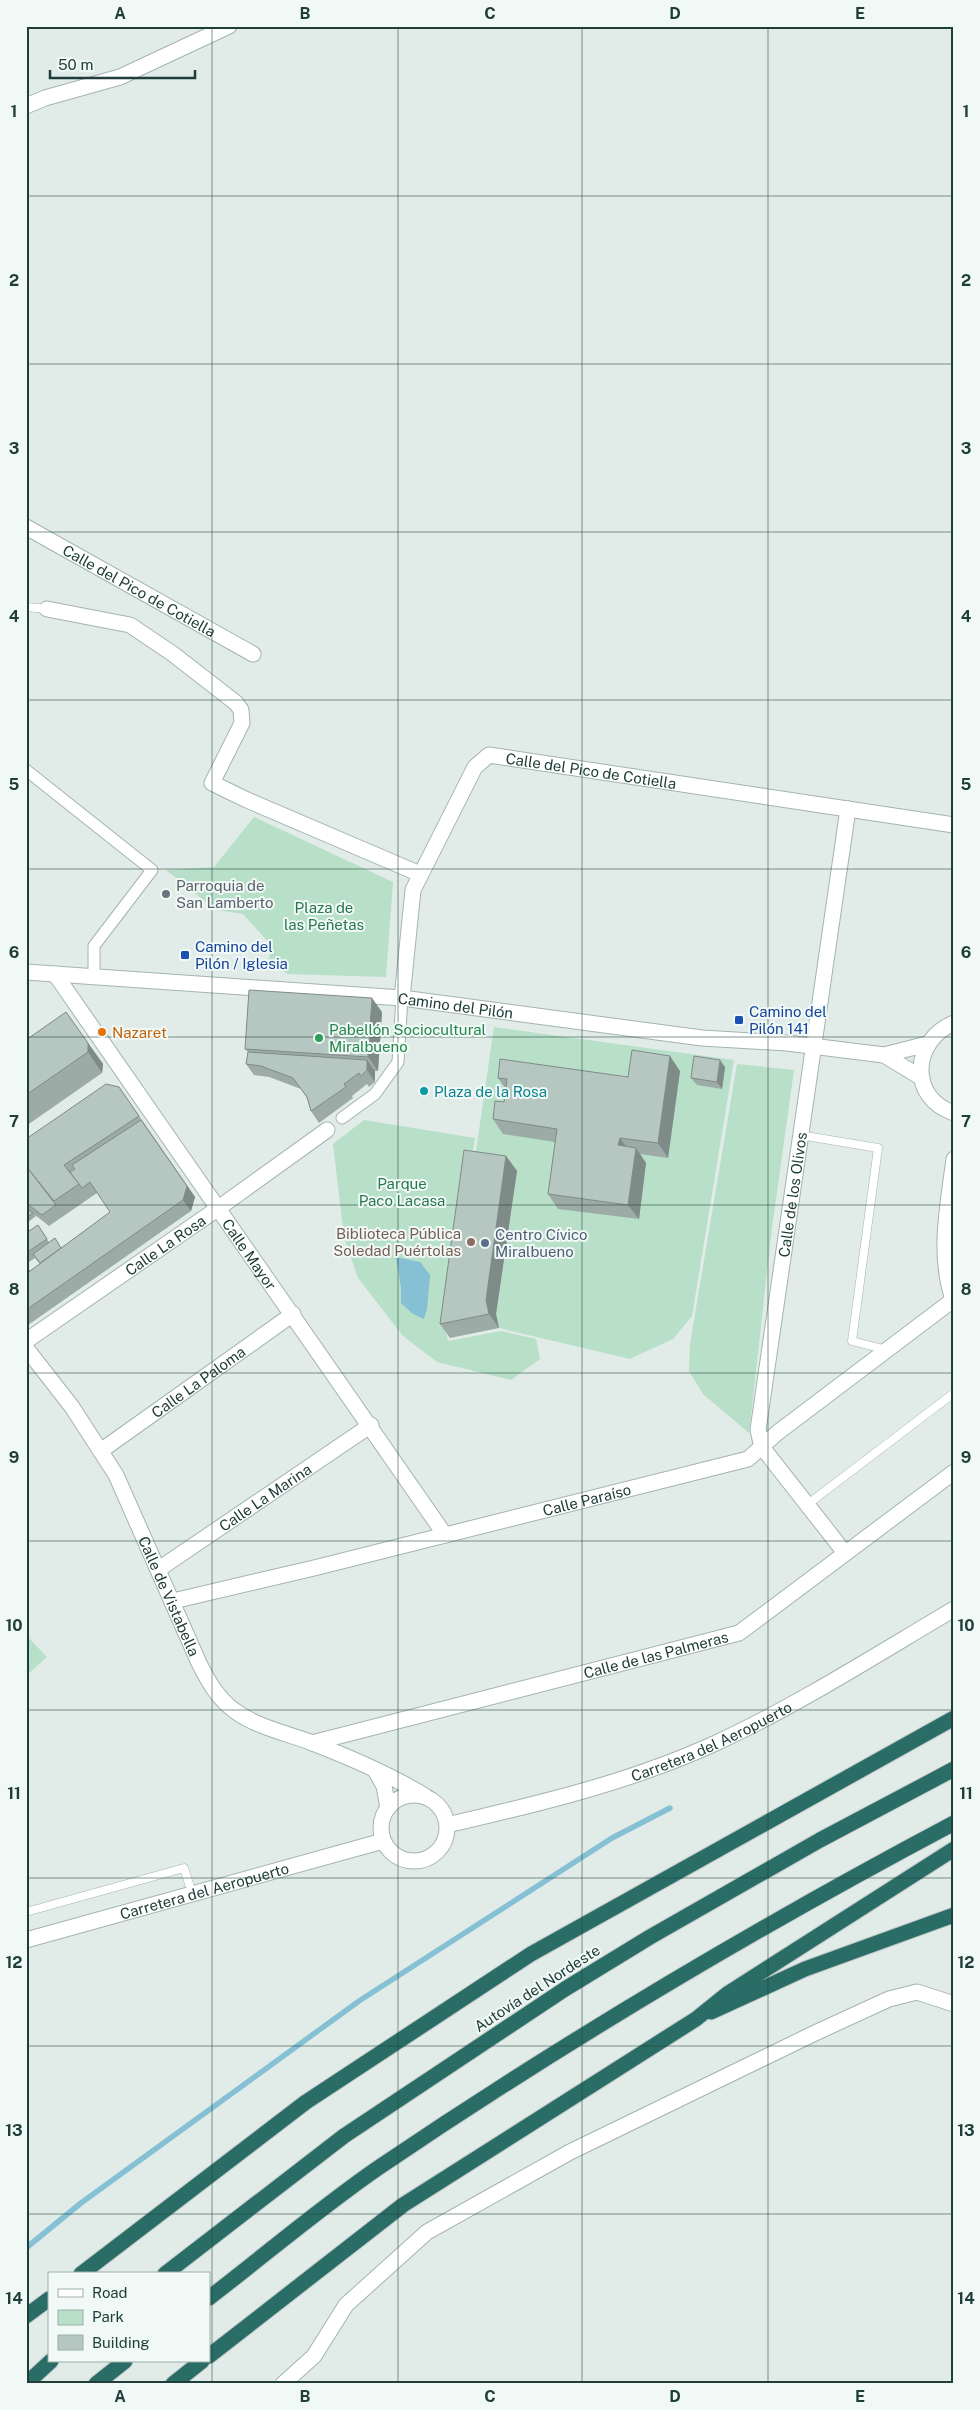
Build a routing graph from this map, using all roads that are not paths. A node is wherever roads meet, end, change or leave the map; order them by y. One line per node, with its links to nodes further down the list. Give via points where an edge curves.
1 (229, 26): 2 (street, via 120,77)
2 (26, 106)
3 (26, 527): 6 (street, Calle del Pico de Cotiella)
4 (26, 607): 5 (lane)
5 (47, 609): 10 (street, via 130,625 236,703 241,710 242,723 212,783)
6 (253, 654)
7 (26, 770): 13 (street, via 152,870 94,946)
8 (848, 809): 9 (street, Calle del Pico de Cotiella); 10 (street, Calle del Pico de Cotiella, via 489,755 475,767); 17 (street, Calle de los Olivos)
9 (954, 824)
10 (420, 874): 14 (street, Calle del Pico de Cotiella, via 413,890)
11 (26, 972): 12 (street, Camino del Pilón)
12 (56, 974): 13 (street, Camino del Pilón); 19 (street, Calle Mayor)
13 (94, 978): 14 (street, Camino del Pilón)
14 (402, 998): 17 (street, Camino del Pilón, via 702,1038); 23 (street, via 398,1062 375,1094)
15 (954, 1023): 16 (street, via 943,1028)
16 (927, 1044): 18 (street, Camino del Pilón); 20 (street, via 922,1055)
17 (812, 1045): 18 (street, Camino del Pilón); 25 (street, Calle de los Olivos)
18 (884, 1055): 20 (street, Camino del Pilón)
19 (127, 1077): 21 (street); 27 (street, Calle Mayor)
20 (922, 1078): 22 (street, via 931,1098)
21 (112, 1086)
22 (954, 1113)
23 (342, 1118)
24 (327, 1130): 27 (street, Calle La Rosa)
25 (800, 1136): 32 (lane, via 878,1148 852,1341); 35 (street, Calle de los Olivos, via 760,1411 758,1435)
26 (954, 1159): 28 (street, via 946,1213 946,1256)
27 (220, 1207): 29 (street, Calle Mayor); 30 (street, Calle La Rosa)
28 (953, 1301): 32 (street, Calle Paraíso)
29 (294, 1314): 34 (street, Calle Mayor); 36 (street, Calle La Paloma)
30 (26, 1341)
31 (26, 1348): 36 (street, Calle de Vistabella)
32 (887, 1350): 35 (street, Calle Paraíso)
33 (954, 1393): 38 (lane)
34 (370, 1425): 39 (street, Calle Mayor); 41 (street, Calle La Marina)
35 (762, 1447): 38 (street); 39 (street, Calle Paraíso, via 743,1461)
36 (102, 1450): 41 (street, Calle de Vistabella)
37 (954, 1472): 40 (street, Calle de las Palmeras)
38 (808, 1504): 40 (street)
39 (445, 1535): 42 (street, Calle Paraíso)
40 (845, 1553): 45 (street, Calle de las Palmeras, via 739,1633)
41 (159, 1569): 42 (street, Calle de Vistabella)
42 (173, 1601): 45 (street, Calle de Vistabella, via 199,1663 224,1702 252,1721)
43 (954, 1609): 51 (street, Carretera del Aeropuerto, via 833,1680 715,1743 561,1798)
44 (954, 1718): 60 (highway, via 531,1954 306,2102)
45 (312, 1743): 47 (street, Calle de Vistabella)
46 (954, 1769): 61 (highway, Autovía del Nordeste, via 820,1840 565,1989 344,2136)
47 (375, 1770): 48 (street, Calle de Vistabella); 49 (street, via 384,1786)
48 (425, 1796): 49 (street, via 406,1796); 51 (street, via 439,1806)
49 (388, 1808): 52 (street, via 381,1824)
50 (954, 1823): 62 (highway, via 846,1880 593,2028 376,2170)
51 (447, 1825): 52 (street, via 443,1844 425,1860 399,1858)
52 (383, 1841): 54 (street, Carretera del Aeropuerto)
53 (954, 1849): 59 (highway, via 727,1994)
54 (192, 1893): 55 (lane, via 184,1868); 57 (street, Carretera del Aeropuerto)
55 (26, 1912)
56 (954, 1915): 59 (highway, via 805,1969)
57 (26, 1940)
58 (954, 2004): 72 (street, via 917,1992 889,1999 570,2152 427,2232 346,2305 314,2356)
59 (696, 2018): 65 (highway, via 403,2206)
60 (84, 2272)
61 (168, 2272)
62 (210, 2297)
63 (48, 2300): 64 (highway)
64 (26, 2316)
65 (210, 2355)
66 (50, 2362): 69 (highway)
67 (124, 2362): 70 (highway)
68 (201, 2362): 71 (highway)
69 (26, 2384)
70 (96, 2384)
71 (173, 2384)
72 (283, 2384)

